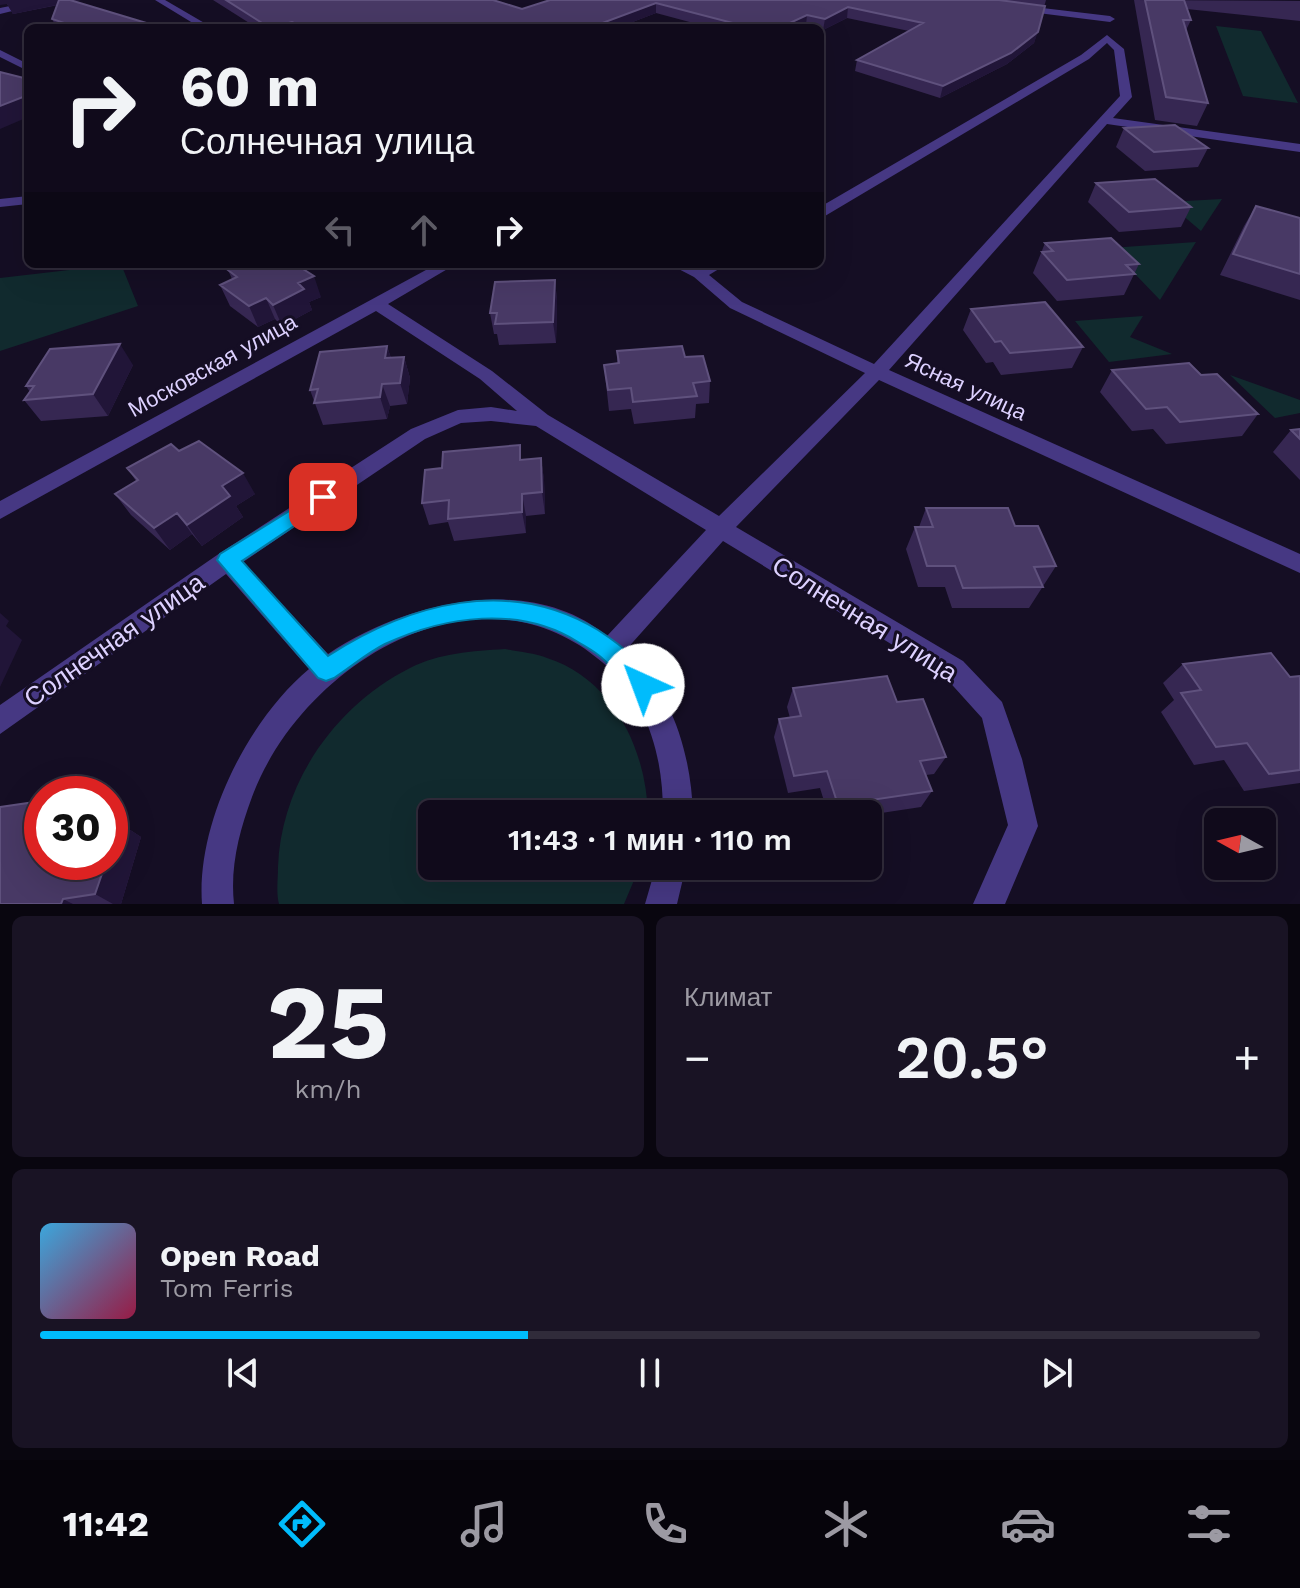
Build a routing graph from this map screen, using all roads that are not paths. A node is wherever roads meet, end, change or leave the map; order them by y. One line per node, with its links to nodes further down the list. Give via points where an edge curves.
1 (53, 0): 4 (street)
2 (159, 0): 5 (street)
3 (1008, 7): 6 (street, via 1110,14)
4 (0, 11)
5 (201, 24)
6 (1107, 38): 9 (street, Ясная улица, via 1119,49 1126,97); 13 (street, via 1058,73)
7 (0, 53): 8 (street)
8 (24, 66)
9 (1104, 120): 10 (street); 19 (street, Ясная улица)
10 (1300, 148)
11 (24, 200): 12 (street)
12 (0, 203)
13 (824, 211)
14 (440, 268): 18 (street, Московская улица)
15 (686, 268): 17 (street)
16 (711, 268): 17 (street)
17 (699, 274): 19 (street, via 736,305)
18 (374, 302): 20 (street, Солнечная улица, via 486,375); 21 (street, Московская улица)
19 (877, 372): 22 (street); 24 (street, Ясная улица)
20 (541, 420): 22 (street, Солнечная улица); 23 (street, Солнечная улица, via 491,414 458,417 431,428)
21 (0, 511)
22 (719, 530): 25 (street); 32 (street, Солнечная улица, via 954,669 993,711 1023,826)
23 (228, 560): 26 (street, Солнечная улица); 27 (street, Солнечная улица)
24 (1300, 564)
25 (610, 650): 26 (street, via 569,625 524,611 474,609 424,618 374,638); 28 (street, via 643,685 666,729)
26 (326, 670): 30 (street, via 283,713 249,766 226,827)
27 (0, 721)
28 (678, 800)
29 (667, 880): 31 (street)
30 (218, 904)
31 (661, 904)
32 (989, 904)

